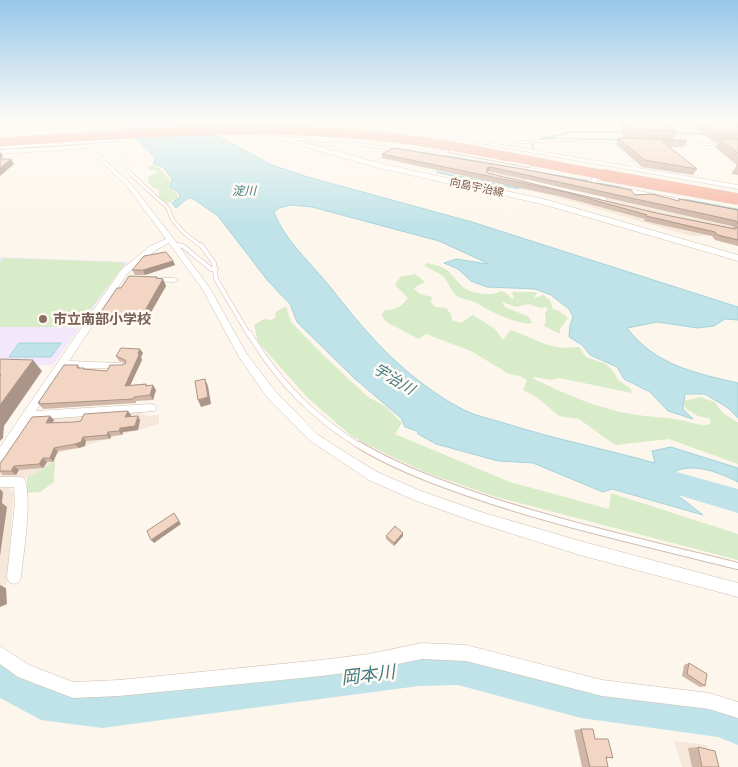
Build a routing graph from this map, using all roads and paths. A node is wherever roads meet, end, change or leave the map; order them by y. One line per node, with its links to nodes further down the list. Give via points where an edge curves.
1 (98, 156): 30 (street, via 130,185)
2 (124, 156): 32 (lane, via 126,170 168,208 172,219 200,244)
3 (344, 156): 31 (main road, 向島宇治線, via 544,202)
4 (439, 156): 10 (street)
5 (479, 156): 15 (street, bridge)
6 (502, 156): 23 (highway, bridge)
7 (521, 156): 21 (highway, bridge)
8 (559, 156): 12 (street)
9 (623, 156): 12 (lane)
10 (446, 158)
11 (472, 162): 13 (street)
12 (637, 169): 20 (street)
13 (531, 172)
14 (488, 175): 18 (street)
15 (594, 180): 16 (street); 17 (street); 25 (street, via 596,191)
16 (583, 182)
17 (603, 182): 21 (street); 27 (street)
18 (540, 186)
19 (612, 187): 22 (street)
20 (738, 187)
21 (738, 194)
22 (669, 198): 26 (street); 29 (street)
23 (738, 199)
24 (596, 200): 25 (street)
25 (606, 203): 28 (street)
26 (695, 203)
27 (738, 204)
28 (614, 205)
29 (675, 208)
30 (173, 242): 32 (lane, via 183,246 211,269); 35 (street, via 153,248 124,272 124,279); 43 (street, via 207,290 242,354 271,394 313,437 342,457 418,496 472,515)
31 (738, 258)
32 (216, 269): 41 (lane, via 216,280 272,370 302,404 348,439 435,481 534,515)
33 (138, 279): 34 (street)
34 (174, 280)
35 (61, 364): 36 (street); 38 (street)
36 (122, 366)
37 (151, 408): 38 (street)
38 (27, 416): 39 (street)
39 (0, 456)
40 (0, 482): 42 (street, via 20,482)
41 (738, 566)
42 (14, 577)
43 (738, 590)
44 (0, 654): 45 (street, via 24,671 73,690 321,668 422,651 466,653 602,688 709,700)
45 (738, 710)

